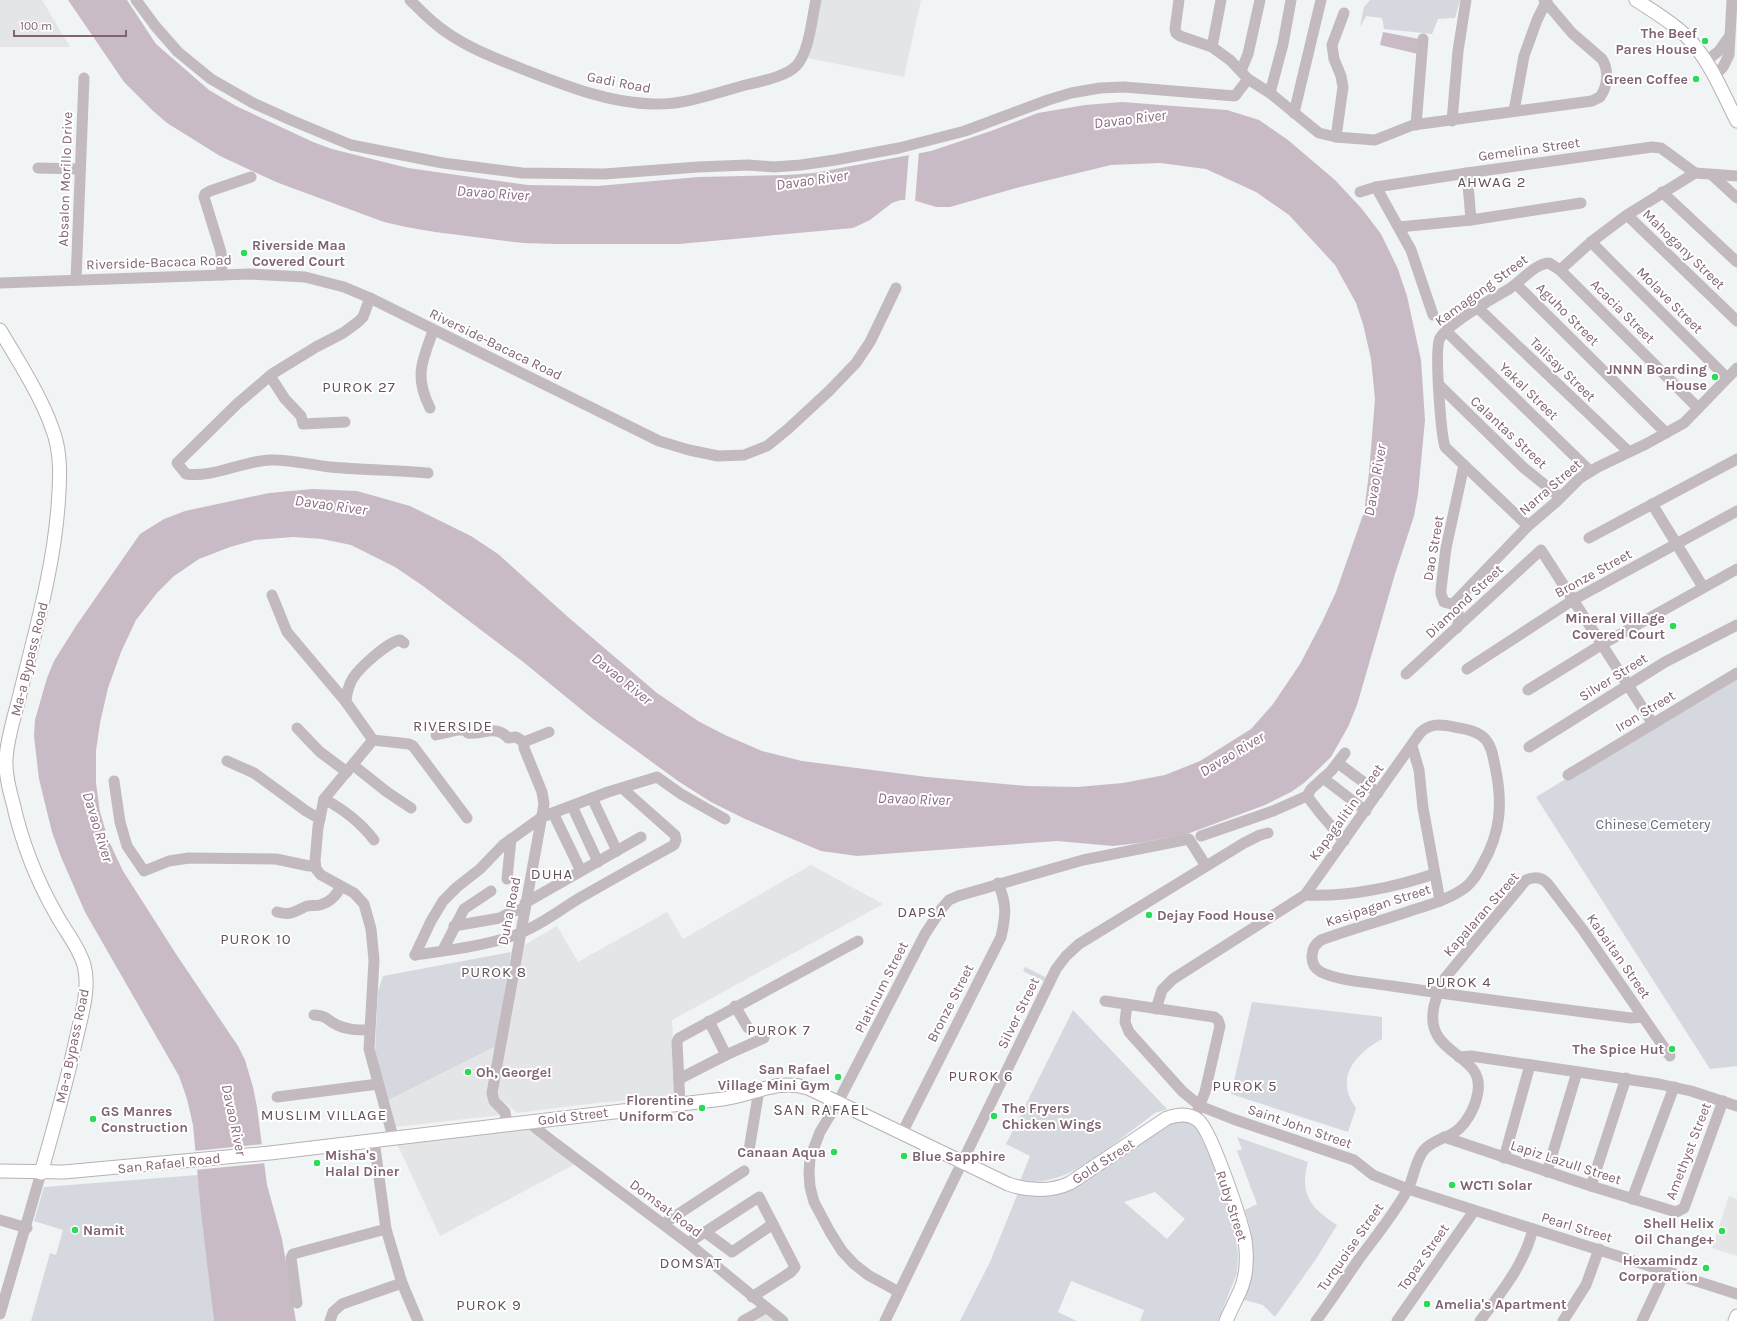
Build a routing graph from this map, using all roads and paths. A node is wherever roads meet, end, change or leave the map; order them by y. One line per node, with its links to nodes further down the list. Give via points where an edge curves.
1 (136, 0): 18 (street, via 178,52 211,79 253,103 293,121 351,145 442,163 522,173 604,174 698,167 801,165 899,148 965,131 1072,93 1124,86 1235,96)
2 (410, 0): 3 (street, Gadi Road, via 445,32 495,58 588,93 633,103 654,104 699,99 779,75 796,67 805,52)
3 (816, 0)
4 (1179, 0): 16 (street, via 1176,33)
5 (1221, 0): 16 (street)
6 (1260, 0): 18 (street)
7 (1291, 0): 21 (street)
8 (1321, 0): 23 (street)
9 (1466, 0): 24 (street, via 1458,51)
10 (1636, 0): 17 (main road, via 1686,36)
11 (1732, 0): 14 (street)
12 (1545, 1): 22 (street, via 1524,56); 22 (street, via 1572,34 1602,59 1607,68 1606,85 1600,97 1592,101)
13 (1344, 13): 27 (street, via 1332,45 1343,87)
14 (1732, 32): 17 (street, via 1719,51); 19 (street, via 1728,58)
15 (1423, 39): 26 (street)
16 (1212, 47): 18 (street)
17 (1706, 61): 19 (main road)
18 (1245, 75): 21 (street)
19 (1714, 76): 25 (main road)
20 (84, 78): 29 (street, Absalon Morillo Drive)
21 (1270, 93): 23 (street)
22 (1514, 111): 24 (street)
23 (1294, 113): 27 (street, via 1319,133)
24 (1452, 121): 26 (street)
25 (1737, 121)
26 (1416, 125): 27 (street, via 1375,140)
27 (1336, 137)
28 (38, 168): 29 (street)
29 (80, 169): 47 (street, Absalon Morillo Drive)
30 (1467, 173): 31 (street, Gemelina Street, via 1656,147); 35 (street, Gemelina Street); 41 (street)
31 (1695, 173): 32 (street); 37 (street)
32 (1712, 175): 33 (street); 38 (street)
33 (1737, 176)
34 (251, 177): 46 (street, via 210,190 204,197 221,252)
35 (1376, 187): 36 (street, Gemelina Street); 42 (street)
36 (1360, 192)
37 (1662, 192): 40 (street); 44 (street)
38 (1737, 198)
39 (1581, 203): 41 (street)
40 (1627, 215): 43 (street); 54 (street, Mahogany Street)
41 (1471, 220): 42 (street)
42 (1399, 227): 53 (street, via 1411,250)
43 (1591, 242): 45 (street); 60 (street, Molave Street)
44 (1737, 262)
45 (1560, 270): 49 (street, Kamagong Street, via 1553,264 1545,263); 63 (street, Acacia Street)
46 (222, 275): 47 (street, Riverside-Bacaca Road); 51 (street, Riverside-Bacaca Road, via 281,274 305,277 344,287)
47 (76, 280): 48 (street, Riverside-Bacaca Road)
48 (0, 283)
49 (1516, 284): 52 (street, Kamagong Street); 65 (street, Aguho Street)
50 (896, 288): 56 (street, Riverside-Bacaca Road, via 870,342 849,372 776,439 756,451 731,456 704,454 660,441)
51 (370, 298): 56 (street, Riverside-Bacaca Road); 59 (street, via 358,322)
52 (1478, 308): 57 (street, Kamagong Street); 66 (street, Talisay Street)
53 (1433, 315)
54 (1737, 321)
55 (0, 330): 185 (main road, Ma-a Bypass Road, via 53,428 60,480 51,566 6,759 9,787 25,850 55,913 80,954 86,974 81,1018 70,1068)
56 (433, 331): 62 (street, via 420,374 423,394)
57 (1447, 332): 61 (street, Kamagong Street, via 1438,344); 69 (street, Yakal Street)
58 (1737, 368): 60 (street, Narra Street)
59 (270, 376): 64 (street, via 285,399 301,416 302,424); 70 (street, via 237,404 178,463 186,474 218,471 256,461 272,460 331,467)
60 (1728, 378): 63 (street, Narra Street)
61 (1440, 386): 68 (street, Kamagong Street, via 1445,447); 71 (street, Calantas Street, via 1519,463)
62 (430, 408)
63 (1698, 408): 65 (street, Narra Street, via 1684,423)
64 (345, 422)
65 (1666, 433): 66 (street, Narra Street)
66 (1628, 451): 69 (street, Narra Street)
67 (1737, 460): 72 (street)
68 (1464, 465): 74 (street, Kamagong Street); 81 (street, Dao Street, via 1440,589 1444,602)
69 (1590, 471): 71 (street, Narra Street)
70 (428, 473)
71 (1560, 497): 74 (street, Narra Street)
72 (1652, 504): 75 (street); 76 (street)
73 (1737, 511): 76 (street, Bronze Street)
74 (1528, 526): 81 (street, Narra Street)
75 (1589, 538)
76 (1676, 544): 78 (street); 80 (street, Bronze Street)
77 (1737, 569): 78 (street)
78 (1703, 587): 85 (street)
79 (272, 595): 91 (street, via 287,632)
80 (1573, 600): 83 (street, Diamond Street, via 1541,550); 85 (street); 86 (street, Bronze Street)
81 (1453, 604): 83 (street, Dao Street, via 1458,612)
82 (1737, 625): 89 (street, Silver Street, via 1665,662)
83 (1457, 628): 88 (street, Diamond Street)
84 (404, 643): 91 (street, via 396,641 376,654 353,677)
85 (1601, 644): 89 (street); 90 (street)
86 (1467, 669)
87 (1737, 672): 92 (street, Iron Street)
88 (1406, 674)
89 (1628, 685): 92 (street); 99 (street, Silver Street)
90 (1528, 690)
91 (346, 702): 96 (street)
92 (1653, 724): 104 (street, Iron Street)
93 (297, 728): 103 (street, via 320,752)
94 (549, 732): 97 (street)
95 (436, 735): 97 (street, via 458,730 465,730 471,734 498,730 508,738 516,737)
96 (374, 740): 103 (street); 117 (street, via 413,746)
97 (524, 742): 116 (street, Duha Road, via 524,748 543,795)
98 (1412, 746): 108 (street, Kapagalitin Street); 131 (street, via 1419,770); 138 (street, Kasipagan Street, via 1420,733 1430,726 1448,725 1462,728 1476,733 1487,742 1497,774 1499,821 1491,848 1472,881)
99 (1528, 747)
100 (1345, 753): 102 (street)
101 (227, 761): 118 (street, via 254,773)
102 (1338, 763): 105 (street); 108 (street)
103 (350, 768): 111 (street); 113 (street)
104 (1568, 775)
105 (1323, 778): 109 (street, via 1311,789); 114 (street)
106 (114, 781): 128 (street, via 120,822 127,846 144,871 168,861 189,858 276,859 308,866)
107 (622, 788): 110 (street); 119 (street, via 659,777 681,794); 142 (street, via 675,835 675,843)
108 (1378, 793): 114 (street, Kapagalitin Street)
109 (1308, 796): 121 (street); 125 (street)
110 (592, 798): 112 (street); 126 (street)
111 (324, 800): 118 (street); 124 (street, via 364,827)
112 (572, 806): 115 (street); 127 (street)
113 (411, 808)
114 (1366, 811): 125 (street, Kapagalitin Street)
115 (553, 813): 116 (street); 130 (street)
116 (542, 817): 123 (street); 139 (street, Duha Road)
117 (467, 818)
118 (320, 819): 128 (street)
119 (725, 819)
120 (1268, 833): 129 (street, Silver Street, via 1251,839)
121 (1201, 836)
122 (641, 837): 126 (street)
123 (511, 839): 133 (street); 144 (street, via 443,902 415,955)
124 (374, 840)
125 (1344, 841): 137 (street, Kapagalitin Street)
126 (616, 851): 127 (street)
127 (598, 862): 130 (street)
128 (315, 865): 135 (street, via 321,875)
129 (1206, 866): 134 (street, Platinum Street, via 1189,839 1083,860); 181 (street, Silver Street, via 1079,944 1066,956 1056,969)
130 (581, 871): 139 (street)
131 (1434, 874): 137 (street, via 1385,888 1336,895); 138 (street)
132 (1539, 878): 145 (street, Kapalaran Street, via 1530,878 1523,883 1446,978); 151 (street, Kabaitan Street, via 1548,884 1583,930)
133 (507, 879)
134 (998, 883): 168 (street, Platinum Street, via 949,900 942,908 925,934); 175 (street, Bronze Street, via 1006,907 1001,937)
135 (342, 886): 140 (street, via 326,903 307,906 289,914); 154 (street, via 362,901 371,930 374,960)
136 (491, 891): 141 (street, via 464,909)
137 (1305, 895): 149 (street, via 1173,979 1162,990)
138 (1440, 901): 145 (street, Kasipagan Street, via 1321,940 1313,948 1312,959 1315,969 1328,975)
139 (525, 906): 141 (street, via 500,918); 142 (street, Duha Road)
140 (277, 912)
141 (454, 926): 144 (street)
142 (520, 934): 144 (street); 174 (street, Duha Road, via 492,1093 494,1101 505,1112)
143 (858, 941): 148 (street)
144 (443, 950)
145 (1438, 993): 151 (street, Kasipagan Street, via 1630,1018); 158 (street, Kapalaran Street, via 1433,1017 1434,1028 1441,1041)
146 (1105, 1001): 147 (street)
147 (1127, 1004): 149 (street); 170 (street, Saint John Street, via 1125,1022 1129,1032 1182,1091)
148 (735, 1006): 152 (street); 153 (street)
149 (1156, 1008): 170 (street, via 1214,1017 1218,1020 1220,1026)
150 (314, 1015): 154 (street, via 325,1016 336,1025 351,1030)
151 (1643, 1017): 157 (street, Kabaitan Street)
152 (709, 1021): 156 (street); 162 (street, via 677,1039)
153 (748, 1028)
154 (369, 1030): 163 (street, via 369,1049)
155 (764, 1038): 156 (street)
156 (726, 1055): 162 (street)
157 (1670, 1056)
158 (1459, 1057): 159 (street, via 1471,1056); 177 (street, Kapalaran Street, via 1468,1062 1477,1074 1478,1093 1459,1130)
159 (1530, 1065): 160 (street); 180 (street)
160 (1577, 1072): 161 (street); 184 (street)
161 (1626, 1078): 164 (street); 186 (street)
162 (679, 1079): 169 (street)
163 (378, 1084): 166 (street); 176 (street)
164 (1674, 1087): 167 (street); 188 (street)
165 (760, 1090): 168 (main road, Gold Street, via 792,1084 808,1088); 169 (main road, Gold Street, via 732,1098); 179 (street)
166 (277, 1097)
167 (1723, 1101): 171 (street); 190 (street, Amethyst Street, via 1684,1208)
168 (838, 1102): 175 (main road, Gold Street); 203 (street, Platinum Street, via 820,1132 810,1158 810,1187 814,1202 842,1251 854,1264)
169 (680, 1104): 173 (main road, Gold Street)
170 (1200, 1106): 172 (street); 187 (street, Saint John Street, via 1354,1160 1373,1176)
171 (1737, 1106)
172 (1193, 1117): 181 (main road, Gold Street, via 1180,1114 1167,1118 1084,1175 1059,1187 1034,1190 1017,1187); 215 (main road, Ruby Street, via 1202,1125 1209,1139 1245,1241 1244,1281)
173 (528, 1122): 174 (main road, San Rafael Road); 192 (street, Domsat Road)
174 (506, 1124): 176 (main road, San Rafael Road)
175 (902, 1133): 181 (main road, Gold Street)
176 (393, 1137): 178 (main road, San Rafael Road)
177 (1444, 1138): 180 (street, Lapiz Lazull Street); 187 (street, Kapalaran Street, via 1424,1150)
178 (374, 1140): 185 (main road, San Rafael Road, via 165,1164); 195 (street)
179 (749, 1150)
180 (1504, 1158): 184 (street, Lapiz Lazull Street)
181 (962, 1162): 203 (street, Silver Street)
182 (0, 1171): 185 (main road, San Rafael Road)
183 (744, 1171): 192 (street)
184 (1547, 1172): 186 (street, Lapiz Lazull Street)
185 (41, 1173): 194 (street)
186 (1591, 1186): 188 (street, Lapiz Lazull Street)
187 (1408, 1189): 189 (street, Pearl Street); 216 (street, Turquoise Street)
188 (1632, 1199): 190 (street, Lapiz Lazull Street)
189 (1474, 1210): 196 (street, Pearl Street); 217 (street, Topaz Street)
190 (1679, 1212)
191 (0, 1220): 194 (street)
192 (663, 1224): 198 (street, Domsat Road)
193 (773, 1224): 197 (street, via 732,1252); 197 (street, via 759,1197); 205 (street, via 795,1264 794,1268)
194 (26, 1228): 202 (street)
195 (386, 1229): 201 (street); 206 (street, via 292,1254)
196 (1533, 1229): 199 (street, Pearl Street); 218 (street, via 1529,1246 1520,1264)
197 (705, 1232): 198 (street)
198 (688, 1243): 205 (street, Domsat Road)
199 (1599, 1249): 200 (street, Pearl Street); 219 (street, via 1586,1285)
200 (1666, 1270): 204 (street, Pearl Street); 220 (street)
201 (402, 1283): 210 (street, via 342,1304 333,1312); 211 (street)
202 (4, 1287): 208 (street)
203 (899, 1292): 214 (street, Silver Street)
204 (1737, 1294)
205 (752, 1297): 207 (street, Domsat Road)
206 (297, 1303)
207 (766, 1308): 212 (street); 213 (street, Domsat Road)
208 (0, 1314)
209 (1737, 1316): 221 (main road)
210 (330, 1321)
211 (418, 1321)
212 (743, 1321)
213 (783, 1321)
214 (885, 1321)
215 (1226, 1321)
216 (1316, 1321)
217 (1397, 1321)
218 (1480, 1321)
219 (1563, 1321)
220 (1642, 1321)
221 (1735, 1321)

